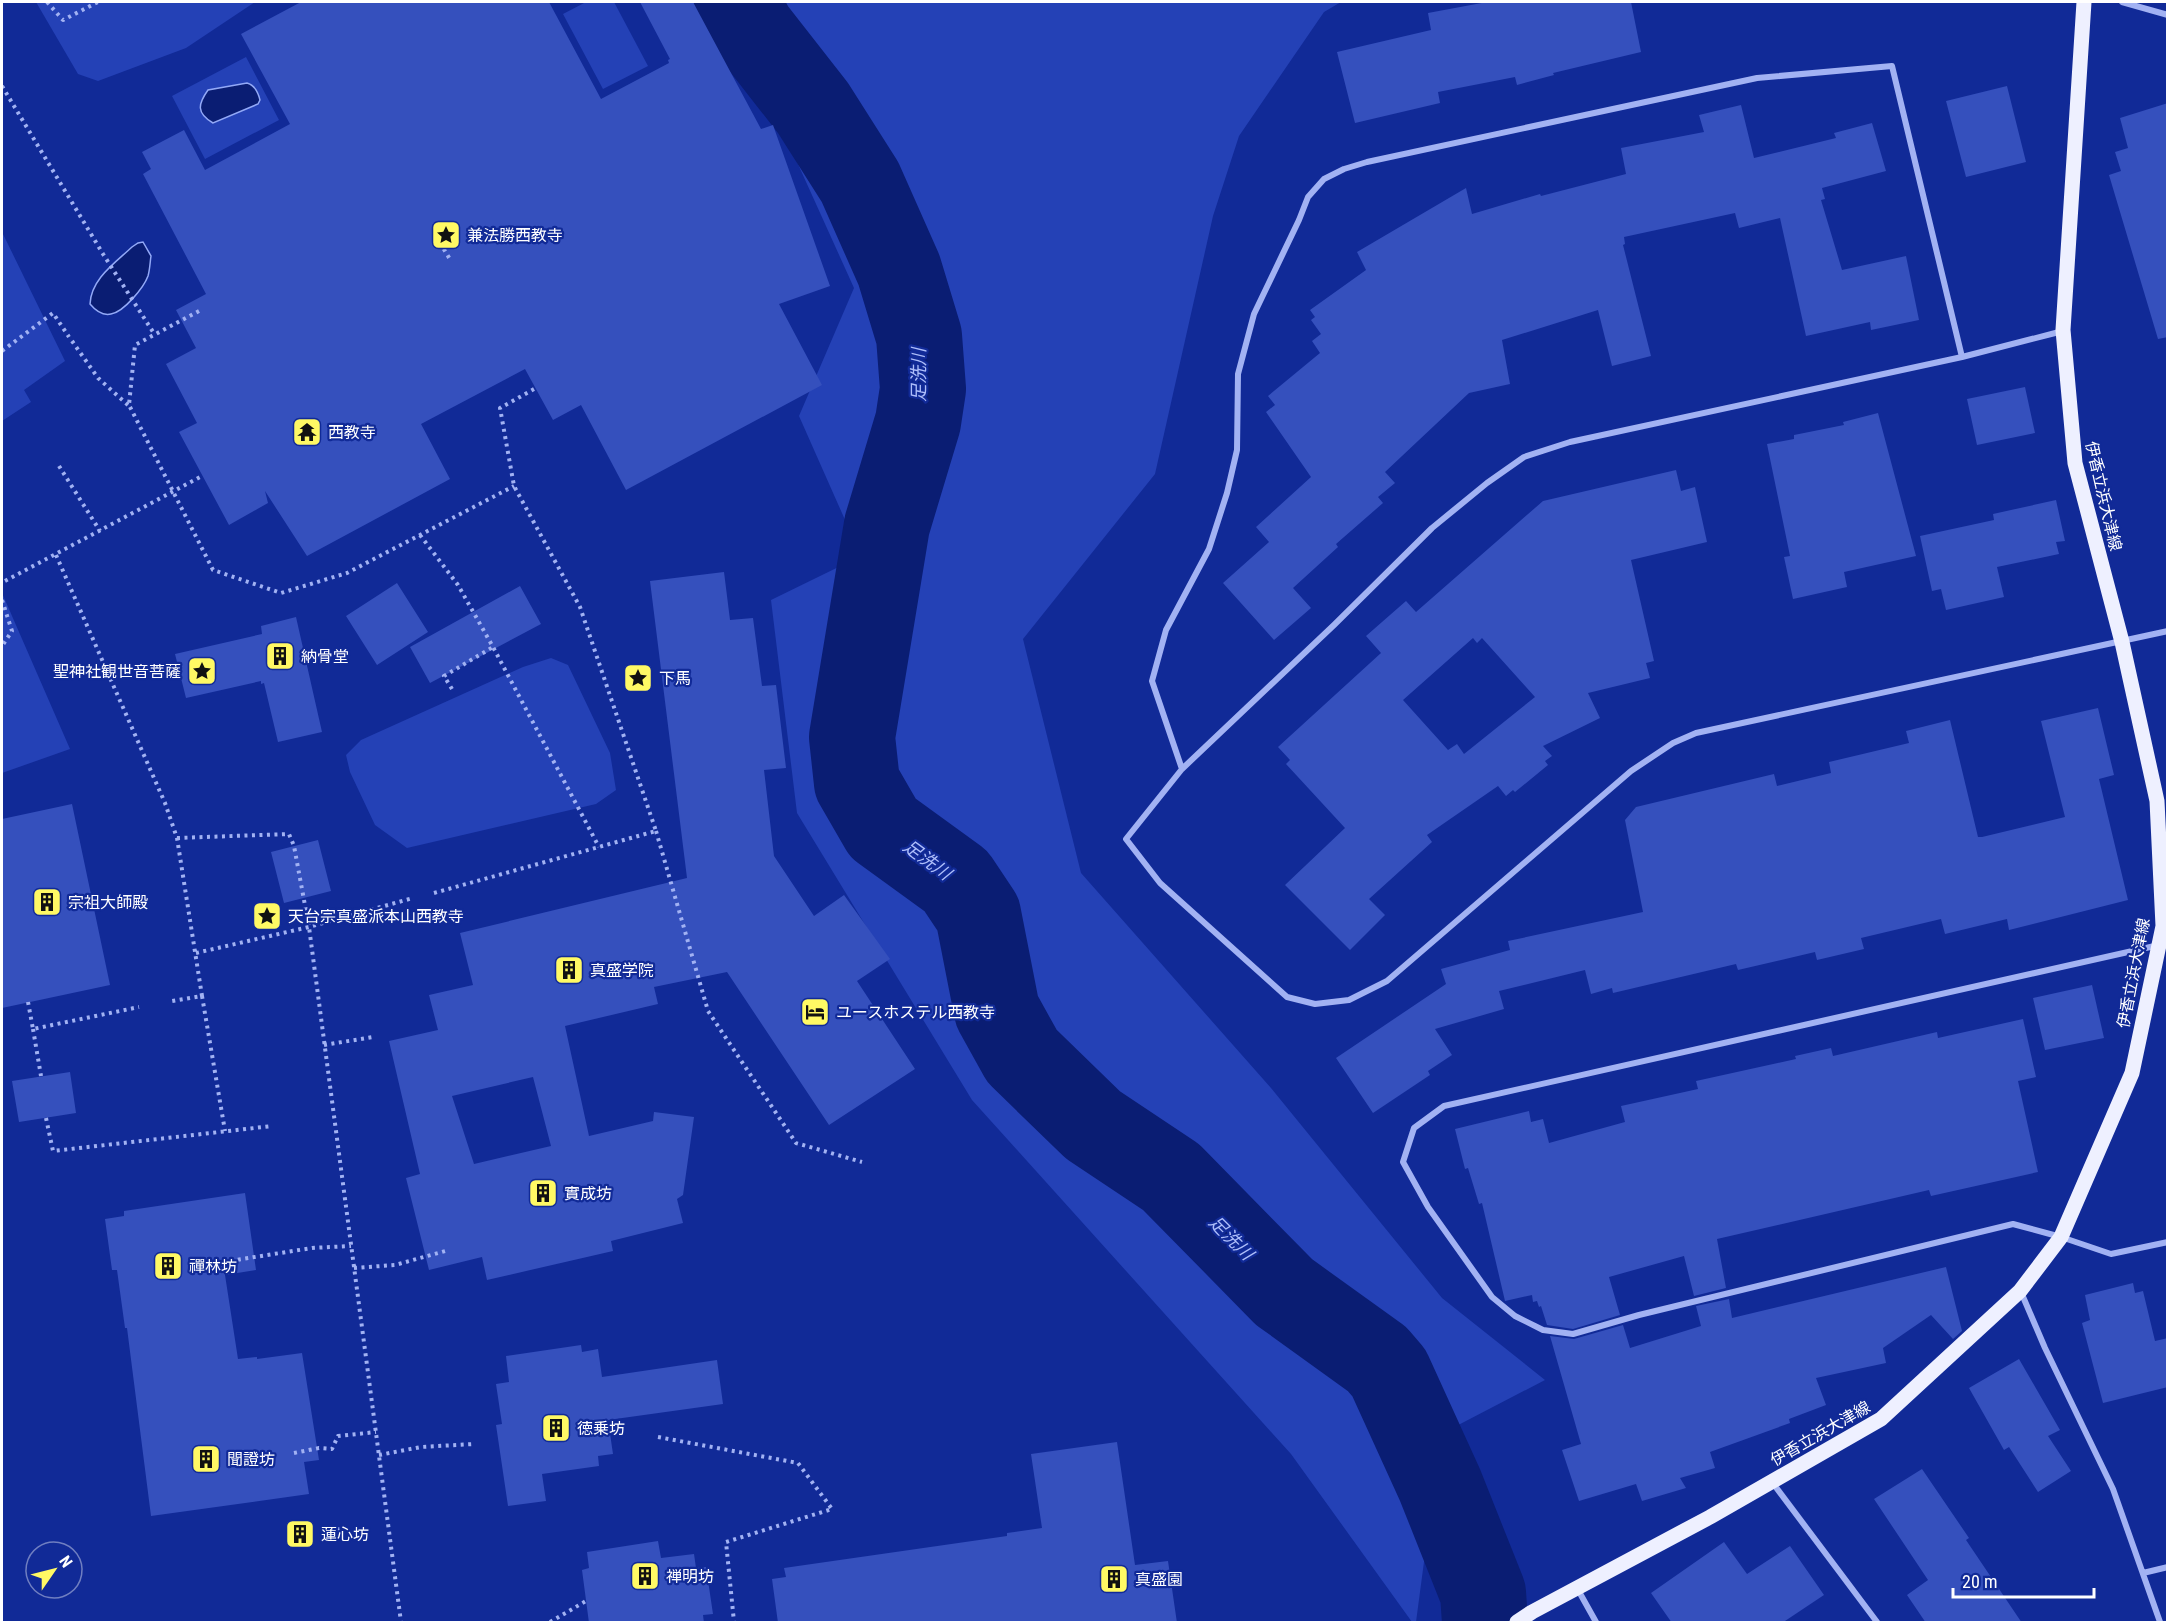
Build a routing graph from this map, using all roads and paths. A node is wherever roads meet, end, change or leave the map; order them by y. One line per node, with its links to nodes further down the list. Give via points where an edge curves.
1 (47, 2): 2 (path, via 63,20)
2 (98, 2)
3 (2084, 2): 10 (main road, 伊香立浜大津線)
4 (2122, 2): 5 (street)
5 (2168, 15)
6 (2, 86): 11 (path)
7 (436, 236): 8 (path)
8 (451, 261)
9 (199, 311): 11 (path)
10 (2063, 330): 13 (street); 26 (main road, 伊香立浜大津線, via 2075,463)
11 (155, 335): 15 (path, via 135,345)
12 (2, 351): 15 (path, via 53,313 98,378)
13 (1962, 357): 30 (street, via 1570,442 1524,457 1432,528); 30 (street, via 1892,66 1758,78 1367,162 1324,179 1308,197 1254,314 1238,374 1237,450 1227,493 1209,549 1166,630 1152,681)
14 (536, 388): 18 (path, via 500,408)
15 (129, 405): 19 (path)
16 (59, 466): 20 (path)
17 (202, 476): 19 (path)
18 (514, 486): 21 (path); 31 (path, via 580,607)
19 (173, 492): 20 (path); 21 (path, via 213,570 281,593 347,573)
20 (100, 531): 22 (path)
21 (420, 535): 28 (path, via 458,585)
22 (56, 555): 23 (path); 32 (path)
23 (5, 581)
24 (2, 600): 27 (path, via 12,631)
25 (2168, 631): 26 (street)
26 (2122, 642): 30 (street, via 1696,733 1673,743 1631,771 1387,981 1348,1000 1326,1003 1287,997 1160,883 1126,839); 37 (main road, 伊香立浜大津線, via 2157,801)
27 (2, 646)
28 (493, 647): 29 (path, via 444,676); 33 (path)
29 (452, 689)
30 (1182, 769)
31 (656, 831): 33 (path); 50 (path, via 708,1011 796,1143)
32 (177, 838): 36 (path, via 289,834); 38 (path)
33 (599, 847): 34 (path)
34 (434, 893)
35 (413, 898): 36 (path)
36 (309, 927): 38 (path); 45 (path)
37 (2163, 944): 51 (main road, 伊香立浜大津線, via 2132,1073); 51 (street, via 1444,1107 1414,1128 1403,1162 1428,1207 1492,1297 1515,1316 1542,1330 1573,1334 2013,1224)
38 (196, 953): 39 (path)
39 (202, 996): 40 (path); 49 (path)
40 (172, 1001)
41 (28, 1002): 43 (path)
42 (139, 1007): 43 (path)
43 (33, 1029): 46 (path)
44 (373, 1037): 45 (path)
45 (324, 1045): 53 (path)
46 (41, 1076)
47 (46, 1118): 49 (path, via 53,1151)
48 (272, 1126): 49 (path)
49 (225, 1131)
50 (862, 1162)
51 (2061, 1237): 52 (street, via 2110,1254); 57 (main road, 伊香立浜大津線)
52 (2168, 1242)
53 (351, 1246): 55 (path); 56 (path)
54 (449, 1250): 56 (path, via 395,1265)
55 (223, 1262)
56 (354, 1268): 58 (path)
57 (2020, 1291): 63 (main road, 伊香立浜大津線, via 1881,1419); 67 (street, via 2112,1489)
58 (376, 1432): 61 (path, via 338,1436 332,1449); 62 (path)
59 (658, 1437): 73 (path, via 798,1463 832,1509 726,1542)
60 (474, 1444): 62 (path, via 421,1447)
61 (294, 1453)
62 (379, 1455): 71 (path)
63 (1772, 1481): 68 (main road, 伊香立浜大津線); 75 (street)
64 (348, 1528): 65 (path)
65 (329, 1530)
66 (2168, 1567): 67 (street)
67 (2143, 1573): 76 (street)
68 (1576, 1588): 70 (main road, 伊香立浜大津線); 74 (street)
69 (586, 1601): 72 (path)
70 (1518, 1621)
71 (401, 1623)
72 (550, 1623)
73 (734, 1623)
74 (1596, 1623)
75 (1877, 1623)
76 (2160, 1623)

